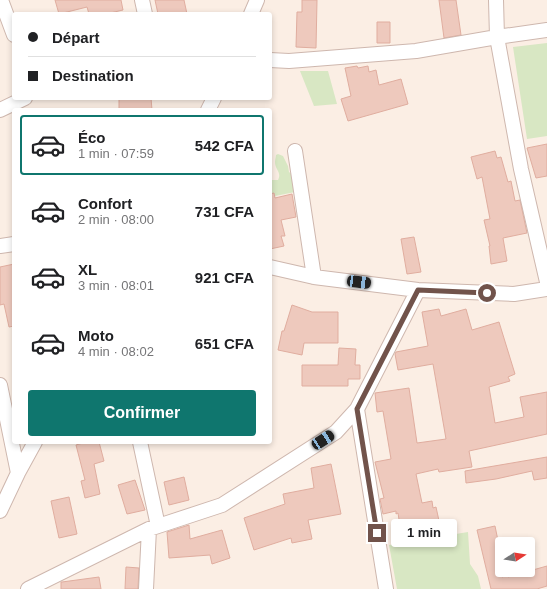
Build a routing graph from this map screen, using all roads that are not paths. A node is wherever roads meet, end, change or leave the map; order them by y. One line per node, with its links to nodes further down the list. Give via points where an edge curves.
1 (1, 0): 7 (street)
2 (142, 0): 5 (street)
3 (257, 0): 6 (street)
4 (496, 0): 9 (street)
5 (145, 12)
6 (252, 12)
7 (12, 30)
8 (547, 30): 9 (street)
9 (497, 37): 10 (street, via 416,51); 18 (street, via 521,169)
10 (272, 60)
11 (21, 100): 12 (street)
12 (0, 110)
13 (295, 151): 17 (street)
14 (12, 244): 15 (street)
15 (0, 246)
16 (272, 267): 17 (street)
17 (314, 277): 20 (street)
18 (547, 282)
19 (547, 289): 20 (street, via 514,294)
20 (418, 290): 22 (street)
21 (0, 386): 25 (street)
22 (357, 409): 27 (street, via 336,432 222,505); 30 (street)
23 (34, 444): 25 (street)
24 (140, 444): 27 (street)
25 (18, 473): 26 (street)
26 (0, 511)
27 (154, 528): 28 (street); 29 (street)
28 (28, 589)
29 (146, 589)
30 (386, 589)

